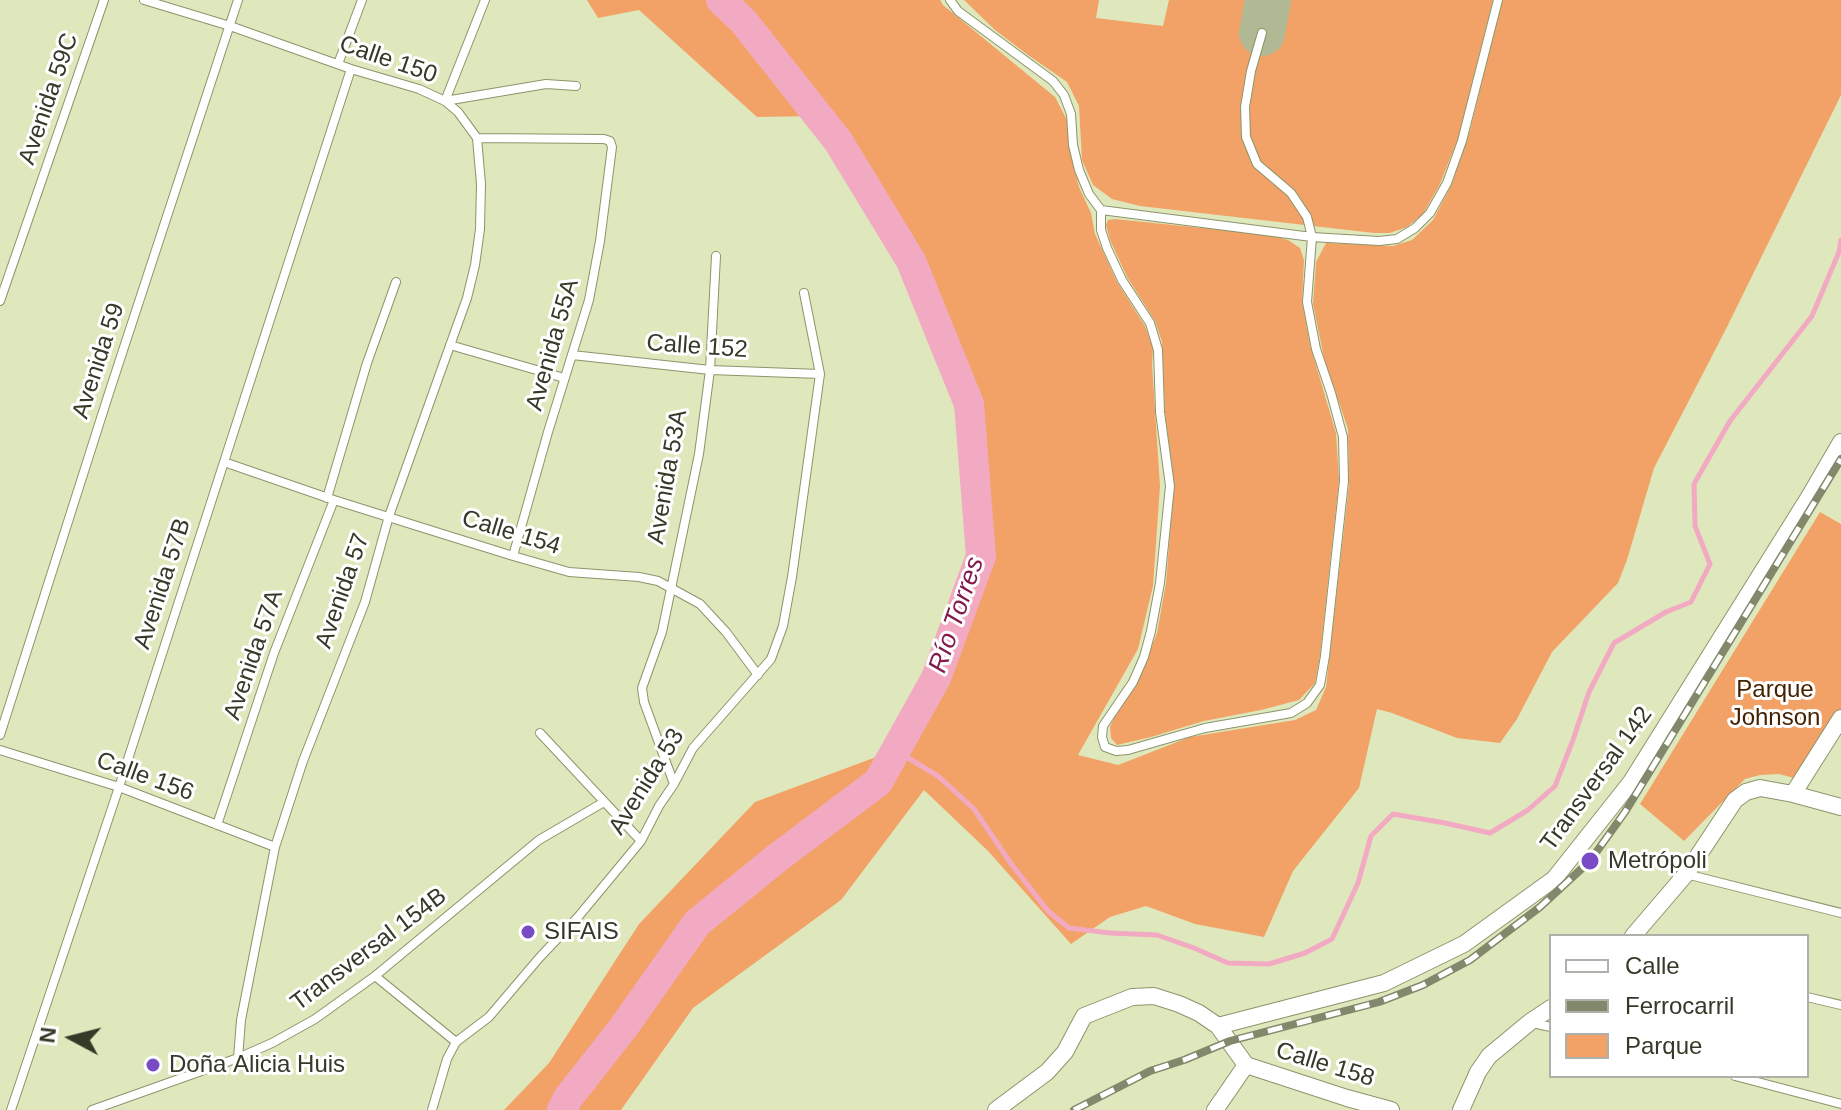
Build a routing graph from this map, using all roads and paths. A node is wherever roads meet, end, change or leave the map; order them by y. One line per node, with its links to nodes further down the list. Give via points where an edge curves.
1 (104, 0): 20 (lane, Avenida 59C)
2 (144, 0): 8 (lane, Calle 150)
3 (238, 0): 8 (lane, Avenida 59)
4 (362, 0): 10 (lane)
5 (485, 0): 13 (lane)
6 (950, 0): 15 (lane, via 1064,95 1079,170)
7 (1498, 0): 16 (lane, via 1462,141 1430,213 1397,239)
8 (230, 26): 10 (lane, Calle 150); 35 (lane, Avenida 59)
9 (1262, 33): 16 (lane, via 1245,107 1246,137 1257,164 1291,193 1307,217)
10 (338, 64): 11 (lane, Calle 150)
11 (351, 69): 13 (lane, Calle 150); 27 (lane, Avenida 57B)
12 (576, 86): 13 (lane, via 546,84)
13 (445, 101): 14 (lane, Calle 150)
14 (477, 138): 21 (lane, Avenida 57, via 480,229 467,298); 22 (lane, Avenida 55A, via 610,141 613,153 600,241)
15 (1101, 210): 16 (lane); 16 (lane, via 1107,248 1150,323 1158,350 1170,486 1160,583 1144,657 1103,726 1105,747 1116,751 1291,713 1320,685 1344,481 1343,437 1307,302)
16 (1312, 237)
17 (716, 256): 23 (lane, Avenida 53A)
18 (396, 282): 28 (lane, Avenida 57A, via 367,363)
19 (804, 293): 24 (lane, Avenida 53)
20 (0, 301)
21 (450, 345): 25 (lane); 29 (lane, Avenida 57)
22 (572, 355): 23 (lane, Calle 152); 25 (lane, Avenida 55A)
23 (710, 370): 24 (lane, Calle 152); 31 (lane, Avenida 53A, via 699,454)
24 (820, 374): 32 (lane, Avenida 53, via 783,626 771,659)
25 (564, 378): 30 (lane, Avenida 55A)
26 (1841, 442): 53 (street, Transversal 142, via 1631,782 1554,879 1464,944 1384,983)
27 (224, 462): 28 (lane, Calle 154); 38 (lane, Avenida 57B)
28 (330, 499): 29 (lane, Calle 154); 42 (lane, Avenida 57A)
29 (389, 516): 30 (lane, Calle 154); 44 (lane, Avenida 57, via 365,602)
30 (513, 556): 31 (lane, Calle 154, via 569,572 639,577)
31 (671, 587): 32 (lane, Calle 154, via 712,615); 37 (lane, Avenida 53A, via 642,688)
32 (758, 675): 37 (lane, Avenida 53, via 693,748)
33 (1841, 718): 39 (street)
34 (540, 733): 40 (lane)
35 (0, 735)
36 (0, 750): 38 (lane, Calle 156)
37 (674, 784): 43 (lane, Avenida 53)
38 (119, 787): 42 (lane, Calle 156); 61 (lane, Avenida 57B)
39 (1793, 794): 41 (street); 45 (street, via 1760,788 1735,800)
40 (604, 802): 43 (lane); 48 (lane, Transversal 154B, via 539,840)
41 (1841, 807)
42 (217, 825): 44 (lane, Calle 156)
43 (641, 841): 55 (lane, Avenida 53, via 489,1017)
44 (275, 847): 56 (lane, Avenida 57)
45 (1686, 874): 46 (lane); 47 (street)
46 (1841, 913)
47 (1635, 934)
48 (375, 976): 55 (lane); 56 (lane, Transversal 154B, via 315,1019)
49 (1809, 997): 50 (lane)
50 (1841, 1005)
51 (1549, 1009): 52 (street)
52 (1530, 1022): 54 (lane); 67 (street, via 1489,1056)
53 (1218, 1026): 57 (street); 64 (street, via 1154,996 1101,1008 1084,1016 1047,1072)
54 (1549, 1027)
55 (456, 1042): 63 (lane)
56 (238, 1058): 62 (lane, Transversal 154B)
57 (1246, 1065): 59 (street, Calle 158); 65 (street)
58 (1743, 1078): 60 (lane)
59 (1343, 1104): 66 (street, Calle 158)
60 (1841, 1104)
61 (11, 1110)
62 (92, 1110)
63 (432, 1110)
64 (996, 1110)
65 (1215, 1110)
66 (1391, 1110)
67 (1461, 1110)

